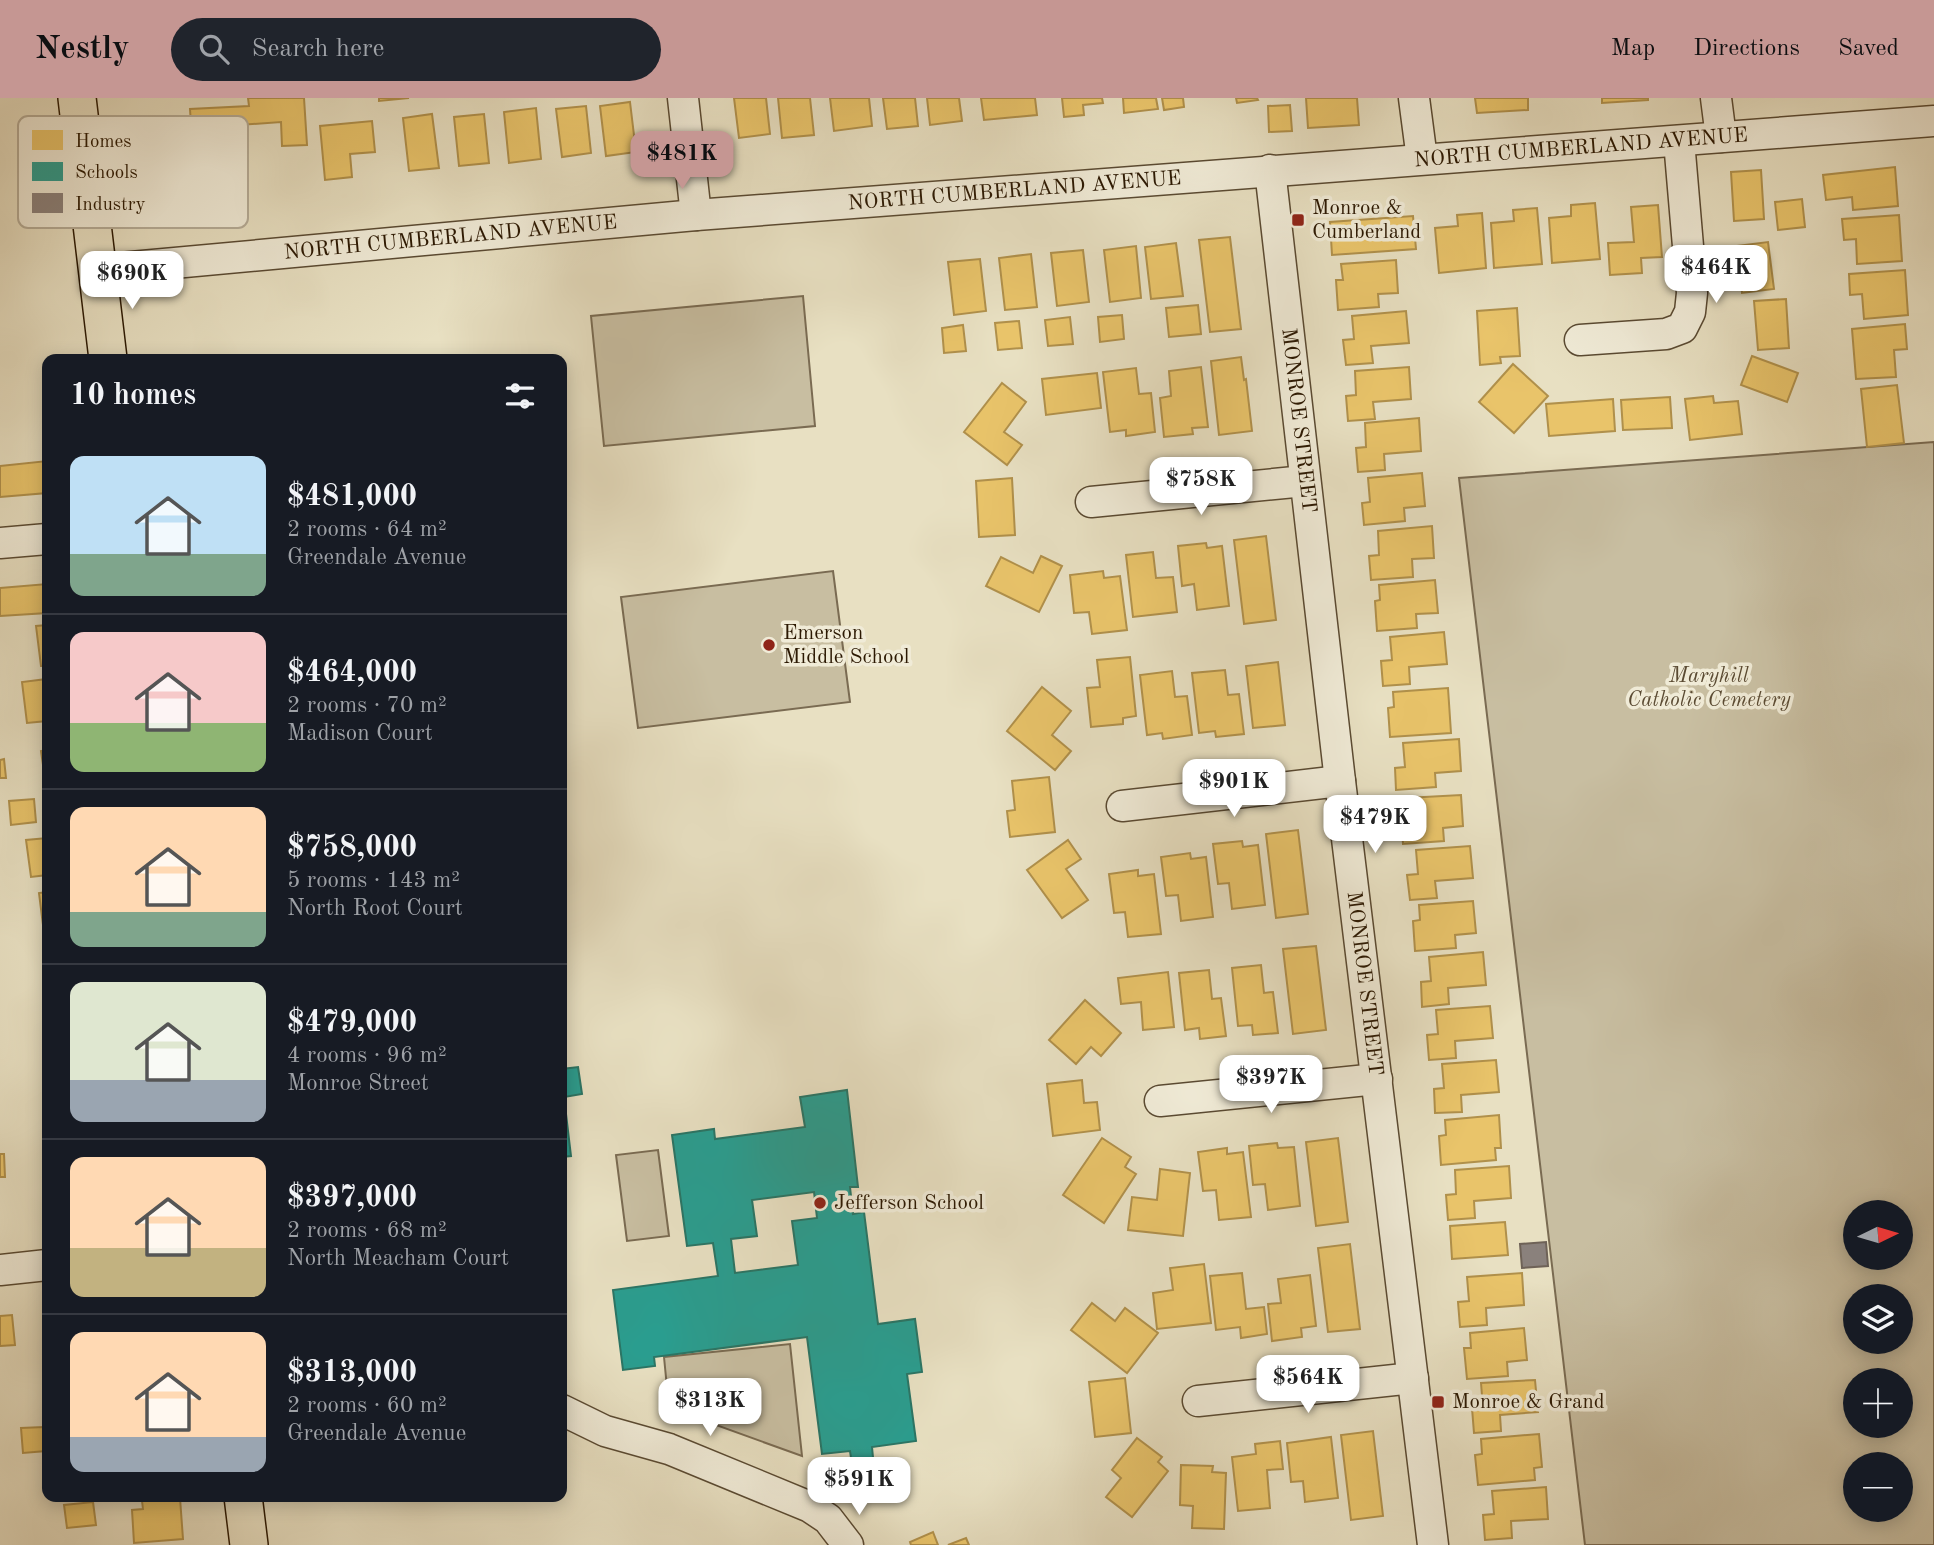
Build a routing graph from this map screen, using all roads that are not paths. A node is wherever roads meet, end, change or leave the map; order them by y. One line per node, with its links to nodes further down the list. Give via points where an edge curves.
1 (77, 98): 5 (main road)
2 (683, 98): 11 (street)
3 (1414, 98): 9 (street)
4 (1716, 98): 7 (street)
5 (79, 116)
6 (1934, 121): 7 (street, NORTH CUMBERLAND AVENUE)
7 (1721, 137): 8 (street, NORTH CUMBERLAND AVENUE)
8 (1679, 141): 9 (street, NORTH CUMBERLAND AVENUE); 14 (street, via 1692,293 1682,328 1667,334)
9 (1422, 159): 10 (street, NORTH CUMBERLAND AVENUE)
10 (1270, 170): 11 (street, NORTH CUMBERLAND AVENUE); 16 (street, MONROE STREET)
11 (696, 215): 13 (street, NORTH CUMBERLAND AVENUE)
12 (93, 228): 13 (main road)
13 (98, 270): 15 (main road)
14 (1580, 340)
15 (107, 354)
16 (1305, 481): 17 (street); 20 (street, MONROE STREET)
17 (1091, 502)
18 (42, 539): 19 (street)
19 (0, 543)
20 (1340, 781): 21 (street); 22 (street, MONROE STREET)
21 (1122, 806)
22 (1377, 1079): 23 (street); 26 (street, MONROE STREET)
23 (1160, 1101)
24 (42, 1266): 25 (street)
25 (0, 1270)
26 (1413, 1378): 27 (street); 32 (street, MONROE STREET)
27 (1198, 1401)
28 (567, 1412): 31 (street, via 605,1431 669,1449 810,1507 828,1519)
29 (244, 1502): 30 (main road)
30 (249, 1545)
31 (848, 1545)
32 (1433, 1545)

